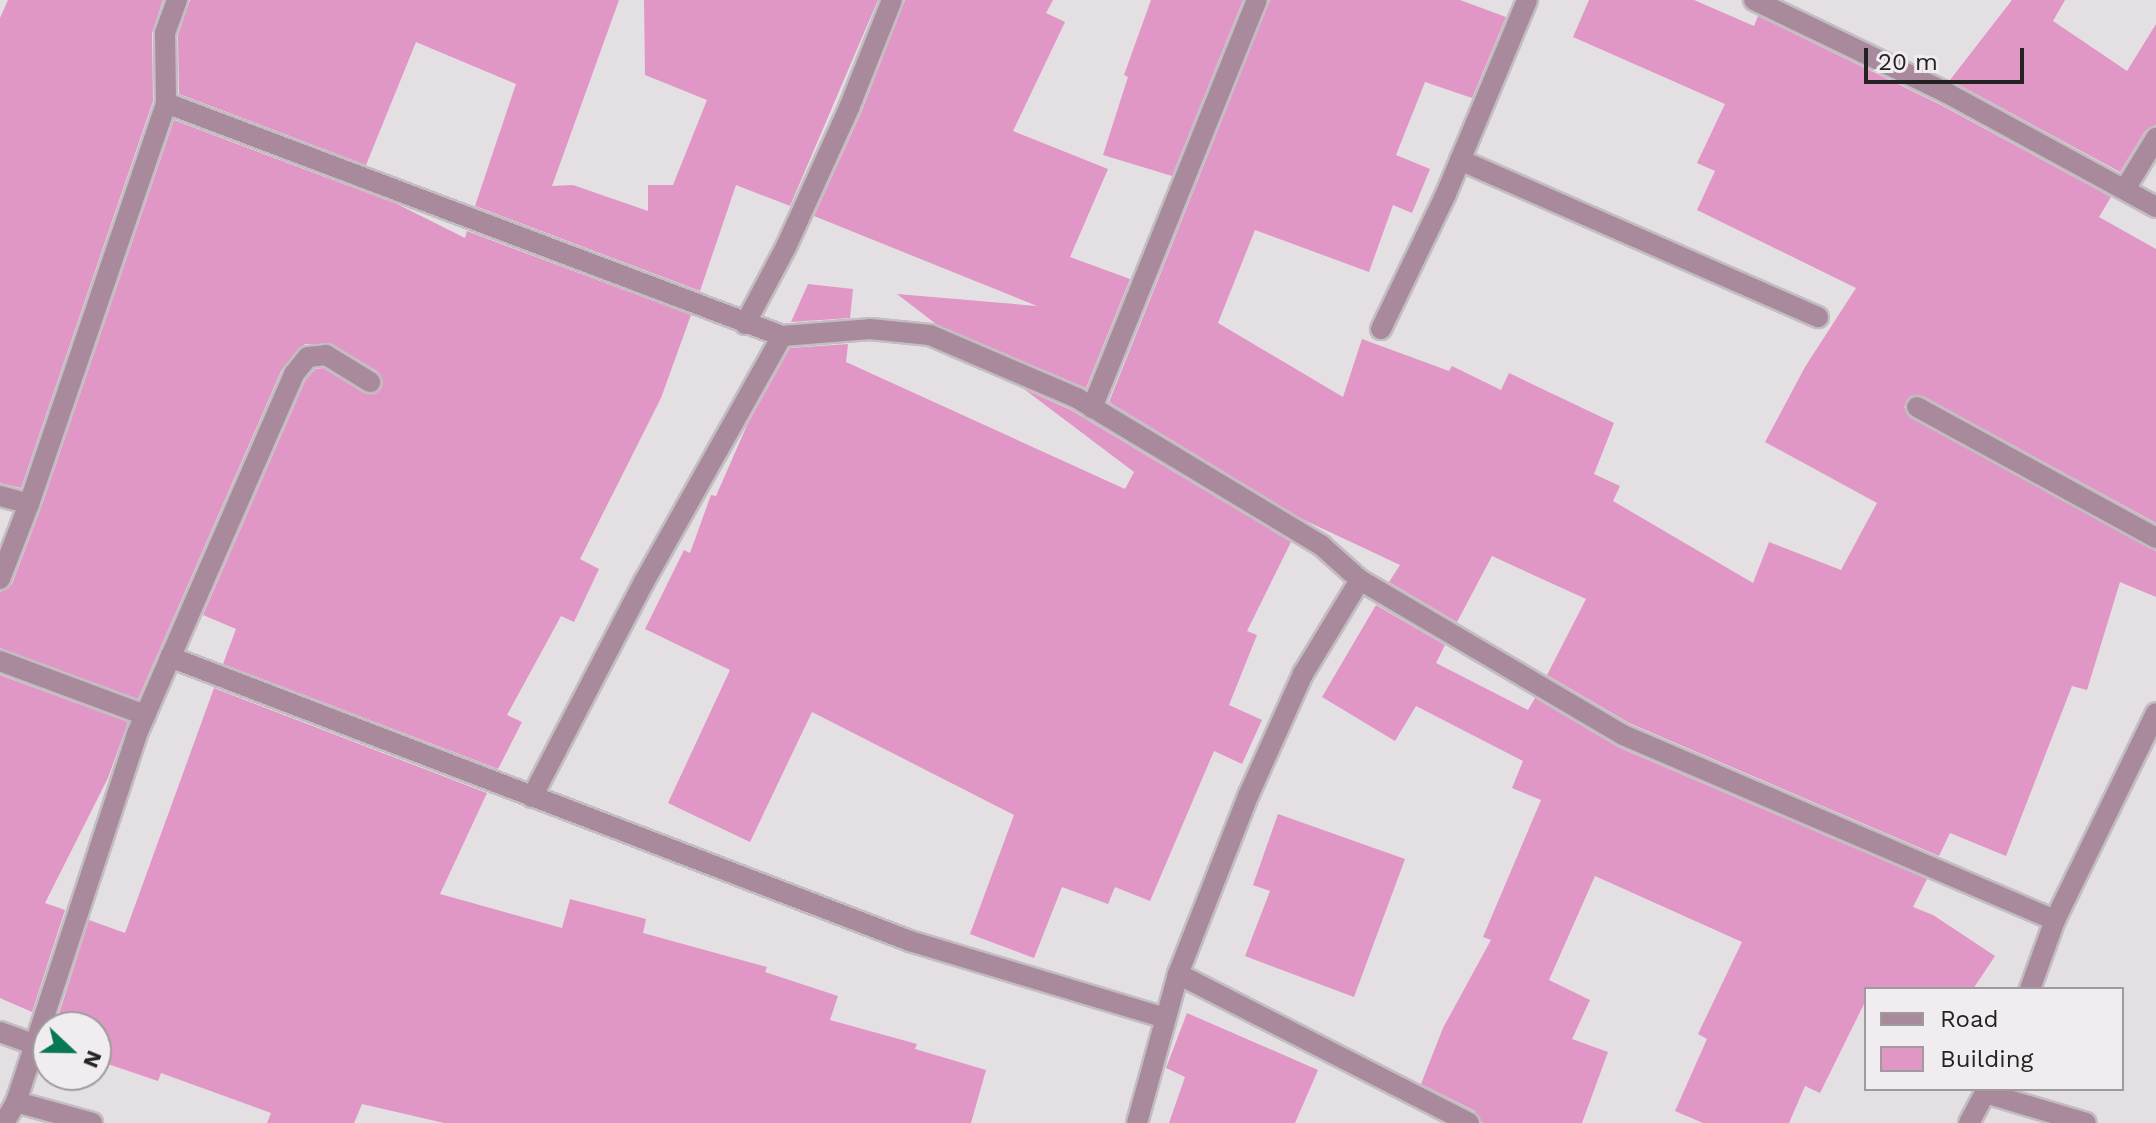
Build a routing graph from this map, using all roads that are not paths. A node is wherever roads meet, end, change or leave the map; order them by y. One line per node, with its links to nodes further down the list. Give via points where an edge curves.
1 (177, 0): 6 (street, via 165,33)
2 (892, 0): 12 (street, via 786,247)
3 (1257, 0): 17 (street)
4 (1527, 0): 8 (street)
5 (1754, 0): 9 (street, via 1947,93)
6 (166, 103): 12 (street); 19 (street)
7 (2156, 138): 9 (street)
8 (1460, 160): 11 (street); 13 (street)
9 (2125, 189): 10 (street)
10 (2156, 207)
11 (1818, 317)
12 (745, 324): 14 (street)
13 (1381, 329)
14 (782, 336): 17 (street, via 870,329 930,335); 27 (street, via 644,582)
15 (370, 382): 23 (street, via 326,355 308,357 294,374)
16 (1917, 407): 20 (street)
17 (1092, 408): 22 (street, via 1322,546)
18 (0, 496): 19 (street)
19 (29, 504): 21 (street)
20 (2156, 538)
21 (0, 579)
22 (1360, 580): 28 (street, via 1623,735); 29 (street, via 1303,674)
23 (170, 657): 26 (street); 27 (street)
24 (0, 661): 26 (street)
25 (2156, 713): 28 (street)
26 (145, 715): 31 (street)
27 (532, 797): 32 (street, via 910,941)
28 (2055, 920): 30 (street)
29 (1178, 974): 32 (street); 41 (street)
30 (2031, 987)
31 (46, 1011)
32 (1165, 1018): 40 (street)
33 (0, 1032): 34 (street)
34 (32, 1044)
35 (32, 1054): 37 (street)
36 (1986, 1091): 42 (street); 43 (street)
37 (16, 1102): 38 (street); 39 (street)
38 (4, 1123)
39 (92, 1123)
40 (1137, 1123)
41 (1469, 1123)
42 (1969, 1123)
43 (2086, 1123)

